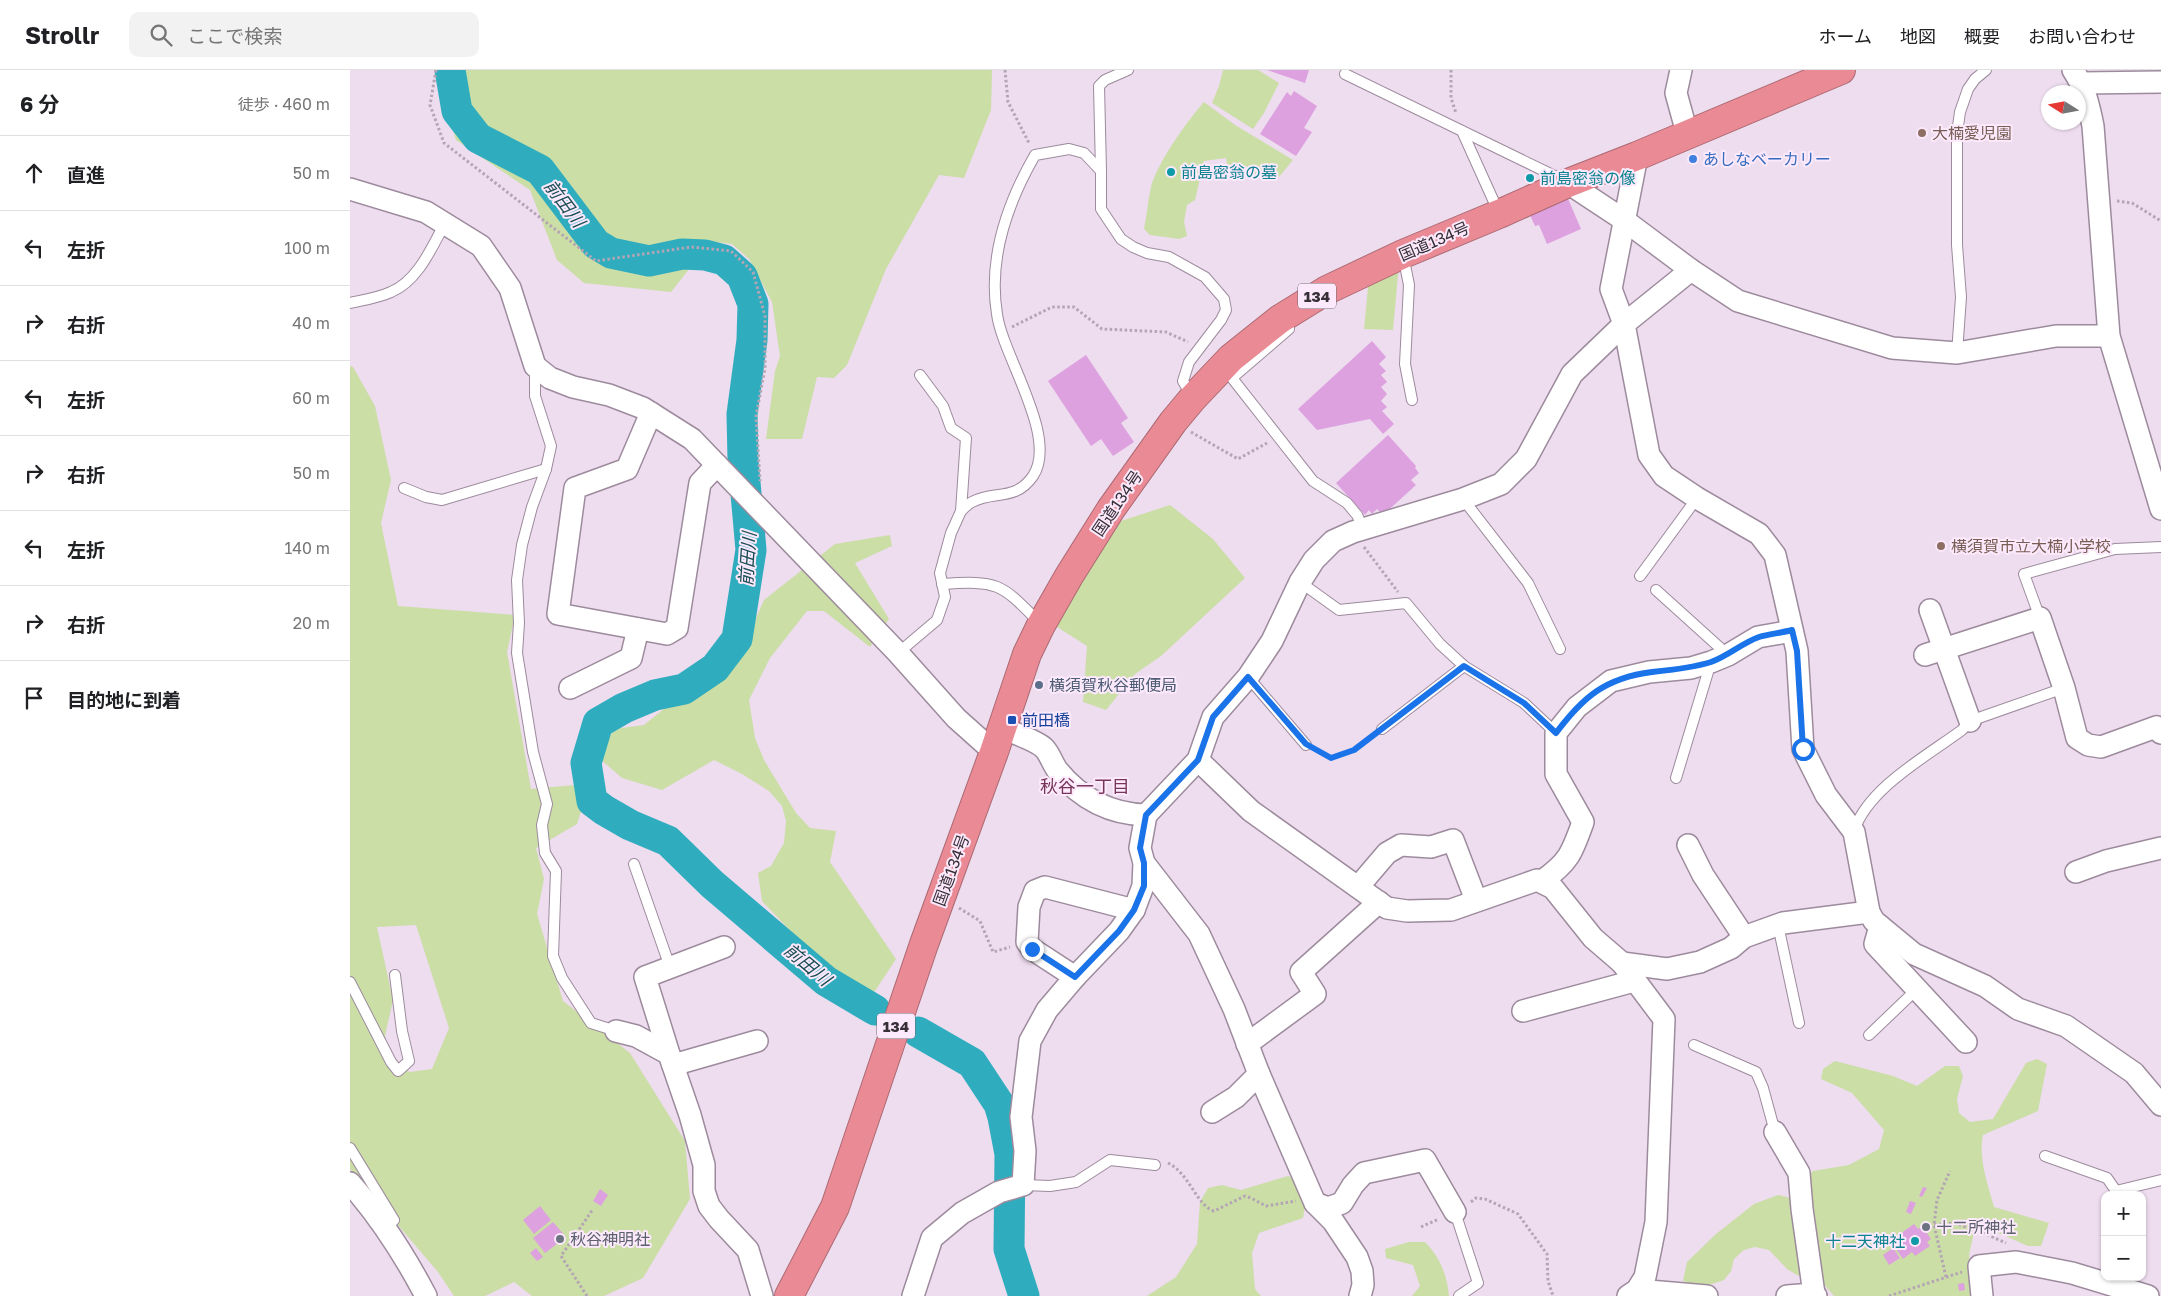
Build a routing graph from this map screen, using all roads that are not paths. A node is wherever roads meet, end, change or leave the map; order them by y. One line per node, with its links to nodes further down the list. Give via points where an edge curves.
1 (1128, 70): 11 (lane, via 1099,86)
2 (1681, 70): 9 (street, via 1676,93)
3 (1841, 70): 9 (highway, 国道134号 / 134)
4 (1986, 70): 23 (lane, via 1968,89 1957,133 1957,245 1962,297)
5 (1345, 74): 8 (lane)
6 (2077, 76): 7 (street); 22 (street, via 2089,105 2093,126)
7 (2153, 78)
8 (1462, 130): 12 (lane); 14 (lane)
9 (1687, 133): 10 (highway, 国道134号 / 134)
10 (1637, 156): 12 (highway, 国道134号 / 134); 15 (street)
11 (1101, 171): 26 (lane, via 1102,209 1122,239 1147,253 1169,257 1205,277 1224,299 1226,310 1189,362 1183,381); 35 (lane, via 1084,153 1069,150 1035,155 1014,197 1002,232 996,272 996,312 1000,333 1020,374 1037,431 1039,453 1034,475 1018,491 973,501)
12 (1568, 182): 14 (highway, 国道134号 / 134); 15 (street)
13 (350, 190): 16 (street, via 426,212)
14 (1499, 214): 17 (highway, 国道134号 / 134)
15 (1624, 220): 18 (street); 21 (street, via 1611,289)
16 (445, 223): 19 (lane, via 421,266 400,287); 24 (street, via 481,246 510,288)
17 (1403, 254): 20 (highway, 国道134号 / 134, via 1327,290); 27 (lane, via 1409,285 1405,364)
18 (1691, 270): 21 (street); 23 (street, via 1738,300 1892,348)
19 (350, 303)
20 (1303, 306): 26 (highway, 国道134号 / 134, via 1280,319 1230,358); 36 (lane, via 1298,321 1232,378 1313,481 1352,508)
21 (1624, 324): 32 (street, via 1572,374 1526,459 1501,484); 33 (street, via 1649,455 1664,476)
22 (2109, 336): 23 (street, via 2056,336); 34 (street)
23 (1957, 353)
24 (535, 366): 28 (street, via 550,378 609,395); 30 (lane, via 535,396 551,446)
25 (920, 374): 35 (lane, via 943,406 951,428 966,438)
26 (1193, 398): 44 (highway, 国道134号 / 134, via 1111,509)
27 (1412, 400)
28 (651, 413): 29 (street, via 692,439); 45 (street, via 627,470 575,488 558,614)
29 (717, 465): 45 (street, via 700,483 677,628 667,634); 49 (street)
30 (546, 469): 31 (lane, via 442,500); 87 (lane, via 522,545 517,580 517,653 533,752 548,804 542,825 545,853 556,871 553,956 562,978 591,1023)
31 (404, 488)
32 (1463, 498): 36 (street); 47 (lane, via 1528,583)
33 (1697, 498): 38 (lane); 46 (street, via 1759,534 1775,555)
34 (2161, 509)
35 (961, 511): 40 (lane, via 942,565)
36 (1358, 530): 39 (street, via 1333,541 1314,560)
37 (2161, 547): 43 (lane, via 2115,549 2024,574)
38 (1640, 576)
39 (1300, 582): 51 (lane, via 1339,610 1406,602 1440,644); 52 (street, via 1272,641)
40 (942, 584): 44 (lane, via 994,584 1011,594); 49 (lane, via 945,598 937,620)
41 (1656, 590): 50 (lane)
42 (1930, 610): 48 (street)
43 (2040, 618): 48 (street); 54 (street)
44 (1041, 624): 59 (highway, 国道134号 / 134, via 1027,654)
45 (638, 629): 53 (street, via 631,658)
46 (1792, 630): 50 (street, via 1758,637); 64 (street, via 1797,651 1803,749 1826,795)
47 (1560, 649)
48 (1934, 652): 55 (street)
49 (898, 653): 59 (street, via 956,718)
50 (1720, 658): 57 (street, via 1691,668 1649,672 1611,681 1577,706); 62 (lane)
51 (1464, 666): 56 (lane); 57 (lane, via 1524,703)
52 (1248, 677): 60 (lane); 61 (street, via 1213,717)
53 (570, 688)
54 (2064, 688): 55 (lane); 58 (street, via 2078,738 2088,745 2101,747 2156,727)
55 (1970, 721): 64 (lane, via 1872,800 1858,818)
56 (1382, 730)
57 (1556, 733): 70 (street, via 1556,774 1583,822 1571,855)
58 (2161, 733)
59 (998, 740): 63 (street, via 1044,748 1057,770 1073,787 1098,804 1125,815); 114 (highway, 国道134号 / 134, via 834,1207)
60 (1306, 744)
61 (1198, 760): 63 (street); 71 (street, via 1250,811)
62 (1676, 778)
63 (1146, 815): 67 (street, via 1140,848)
64 (1854, 832): 75 (street)
65 (1688, 845): 77 (street, via 1703,875)
66 (2161, 848): 69 (street)
67 (1144, 863): 74 (street, via 1144,886); 91 (street, via 1199,934)
68 (634, 864): 79 (lane)
69 (2076, 872)
70 (1542, 881): 72 (street); 80 (street, via 1553,888 1593,938)
71 (1358, 887): 72 (street, via 1387,853 1401,845 1431,846 1453,840); 73 (street)
72 (1476, 900): 73 (street, via 1451,910 1407,911 1387,908)
73 (1379, 902): 91 (street, via 1301,972 1315,994)
74 (1134, 910): 82 (street, via 1119,931); 82 (street, via 1045,886 1035,891 1027,942 1032,949)
75 (1875, 919): 76 (street); 84 (street, via 1875,944); 95 (street, via 1914,954 1985,986 2018,1009 2066,1026 2134,1073)
76 (1778, 925): 77 (street); 86 (lane)
77 (1744, 937): 80 (street, via 1731,948 1700,962)
78 (724, 947): 79 (street)
79 (670, 967): 93 (street, via 645,977)
80 (1628, 972): 85 (street); 109 (street, via 1664,1019 1656,1222 1645,1277)
81 (395, 975): 83 (lane, via 409,1061 398,1071)
82 (1075, 977): 103 (street, via 1047,1010 1030,1041 1021,1117 1025,1151)
83 (350, 982)
84 (1917, 990): 88 (lane); 90 (street)
85 (1523, 1011)
86 (1799, 1023)
87 (616, 1031): 93 (street, via 636,1036)
88 (1869, 1035)
89 (757, 1041): 93 (street)
90 (1966, 1042)
91 (1247, 1044): 94 (street)
92 (1694, 1045): 97 (lane, via 1756,1072 1764,1088)
93 (671, 1060): 113 (street, via 704,1165 704,1191 709,1206 748,1250)
94 (1258, 1074): 96 (street, via 1236,1097); 104 (street)
95 (2161, 1104)
96 (1212, 1112)
97 (1775, 1132): 111 (street, via 1799,1173)
98 (350, 1148): 106 (lane, via 394,1220)
99 (2045, 1156): 101 (lane, via 2107,1178 2116,1191)
100 (1156, 1165): 103 (lane, via 1110,1160 1076,1182 1050,1186)
101 (2161, 1180)
102 (350, 1183): 106 (street)
103 (1023, 1184): 115 (street, via 999,1192 962,1212 932,1238)
104 (1314, 1201): 105 (street, via 1328,1208 1342,1203 1364,1173 1425,1160); 116 (street, via 1357,1257 1363,1278)
105 (1455, 1212): 117 (lane, via 1478,1283)
106 (385, 1229): 112 (street)
107 (2117, 1281): 108 (street); 121 (street)
108 (2085, 1288): 120 (street, via 2072,1273 2016,1262 1979,1266)
109 (1633, 1293): 110 (street)
110 (1660, 1294): 118 (street)
111 (1815, 1295): 119 (street)
112 (426, 1296)
113 (762, 1296)
114 (789, 1296)
115 (914, 1296)
116 (1360, 1296)
117 (1459, 1296)
118 (1707, 1296)
119 (1788, 1296)
120 (1982, 1296)
121 (2148, 1296)

